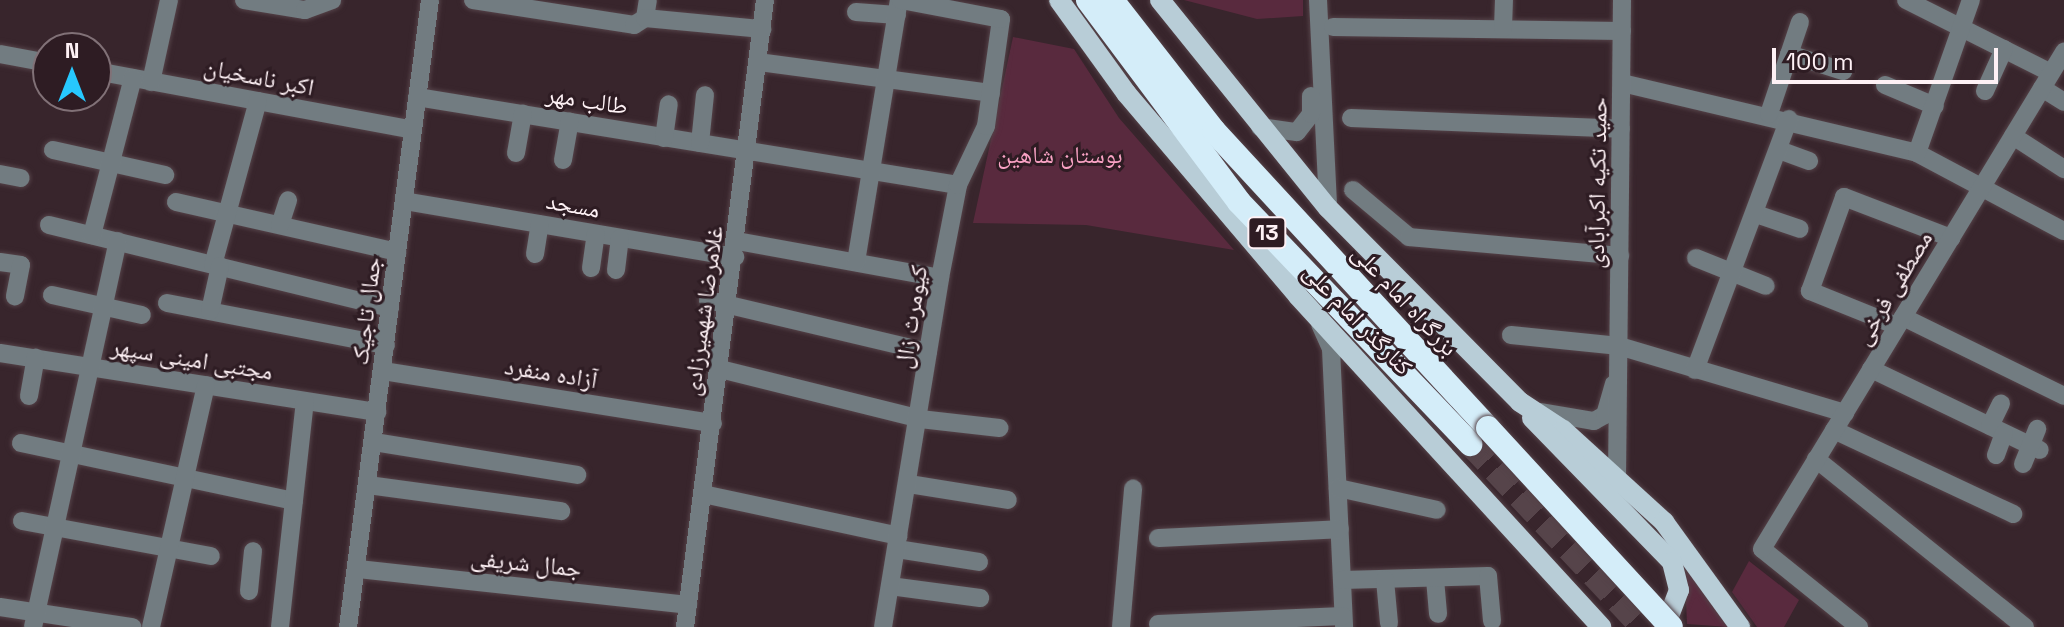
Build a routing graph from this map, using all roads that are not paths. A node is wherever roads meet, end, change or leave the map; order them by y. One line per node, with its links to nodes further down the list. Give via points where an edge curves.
1 (169, 0): 34 (street)
2 (244, 0): 3 (street, via 305,10)
3 (332, 0)
4 (430, 0): 41 (street, جمال تاجیک)
5 (473, 0): 18 (street)
6 (765, 0): 23 (street, غلامرضا شهمیرزادی)
7 (1059, 0): 110 (main road, کنارگذر امام علی, via 1126,93)
8 (1088, 0): 138 (highway, 13, via 1239,202)
9 (1112, 0): 138 (highway, بزرگراه امام علی / 13, via 1214,131)
10 (1160, 0): 51 (main road)
11 (1318, 0): 21 (street)
12 (1504, 0): 22 (street)
13 (1622, 0): 24 (street, حمید تکیه اکبرآبادی)
14 (1906, 0): 20 (street)
15 (1971, 0): 20 (street)
16 (899, 5): 17 (street); 33 (street); 39 (street, کیومرث زال, via 1001,19)
17 (856, 12)
18 (645, 14): 23 (street)
19 (1800, 22): 28 (street)
20 (1961, 25): 25 (street); 45 (street)
21 (1326, 27): 22 (street); 51 (street, via 1306,126 1285,133); 76 (street)
22 (1503, 28): 24 (street)
23 (762, 29): 30 (street, غلامرضا شهمیرزادی)
24 (1622, 31): 36 (street, حمید تکیه اکبرآبادی)
25 (2004, 49): 35 (street); 38 (street)
26 (2064, 52): 35 (street, مصطفی فرخی)
27 (0, 54): 29 (street)
28 (1789, 54): 31 (street); 47 (street)
29 (32, 60)
30 (759, 62): 33 (street); 59 (street, غلامرضا شهمیرزادی)
31 (1843, 71)
32 (112, 74): 34 (street, اکبر ناسخیان)
33 (887, 77): 39 (street); 66 (street)
34 (142, 80): 42 (street, اکبر ناسخیان); 64 (street)
35 (2047, 81): 43 (street); 54 (street, مصطفی فرخی)
36 (1622, 83): 47 (street); 52 (street, حمید تکیه اکبرآبادی)
37 (1885, 85): 45 (street)
38 (1985, 91)
39 (991, 93): 70 (street, کیومرث زال, via 986,126)
40 (705, 95): 56 (street)
41 (417, 97): 46 (street, طالب مهر); 53 (street, جمال تاجیک)
42 (258, 101): 53 (street, اکبر ناسخیان); 77 (street)
43 (2064, 102)
44 (669, 104): 55 (street)
45 (1935, 106): 61 (street)
46 (523, 114): 50 (street, طالب مهر); 60 (street)
47 (1769, 114): 49 (street)
48 (1351, 118): 52 (street)
49 (1789, 119): 58 (street); 61 (street)
50 (570, 122): 55 (street, طالب مهر); 62 (street)
51 (1260, 127): 76 (main road)
52 (1621, 129): 92 (street, حمید تکیه اکبرآبادی)
53 (413, 130): 74 (street, جمال تاجیک)
54 (2013, 136): 65 (street); 71 (street, مصطفی فرخی)
55 (664, 138): 56 (street, طالب مهر)
56 (700, 143): 59 (street, طالب مهر)
57 (53, 150): 64 (street)
58 (1779, 150): 63 (street); 78 (street)
59 (749, 152): 66 (street, طالب مهر); 89 (street, غلامرضا شهمیرزادی)
60 (516, 153)
61 (1917, 153): 71 (street)
62 (563, 160)
63 (1809, 161)
64 (111, 163): 68 (street); 85 (street)
65 (2064, 169)
66 (871, 170): 70 (street, طالب مهر); 95 (street)
67 (0, 174): 69 (street)
68 (165, 175)
69 (21, 178)
70 (958, 185): 100 (street, کیومرث زال)
71 (1981, 189): 83 (street); 87 (street, مصطفی فرخی)
72 (1353, 190): 92 (street, via 1409,237)
73 (288, 200): 81 (street)
74 (404, 201): 79 (street, مسجد); 90 (street, جمال تاجیک)
75 (176, 202): 77 (street)
76 (1328, 208): 129 (main road)
77 (226, 211): 81 (street); 96 (street)
78 (1756, 214): 82 (street); 99 (street)
79 (540, 224): 84 (street, مسجد); 91 (street)
80 (49, 225): 85 (street)
81 (280, 225): 90 (street)
82 (1800, 229)
83 (2064, 231)
84 (596, 234): 86 (street, مسجد); 97 (street)
85 (92, 235): 88 (street)
86 (620, 238): 89 (street, مسجد); 98 (street)
87 (1951, 238): 112 (street, مصطفی فرخی); 112 (street, via 1844,197 1810,291)
88 (118, 241): 96 (street); 107 (street)
89 (736, 249): 95 (street, مسجد); 106 (street, غلامرضا شهمیرزادی)
90 (397, 252): 108 (street, جمال تاجیک)
91 (535, 254)
92 (1620, 256): 115 (street, حمید تکیه اکبرآبادی)
93 (1696, 258): 99 (street)
94 (0, 262): 103 (street, via 21,265)
95 (856, 262): 100 (street, مسجد)
96 (217, 265): 108 (street); 109 (street)
97 (591, 268)
98 (616, 270)
99 (1733, 274): 101 (street); 123 (street)
100 (940, 278): 116 (street, کیومرث زال)
101 (1766, 286)
102 (52, 295): 107 (street)
103 (15, 296)
104 (708, 300): 106 (street)
105 (167, 303): 109 (street)
106 (729, 303): 116 (street); 121 (street, غلامرضا شهمیرزادی)
107 (101, 307): 111 (street); 119 (street)
108 (390, 308): 114 (street, جمال تاجیک)
109 (210, 311): 114 (street)
110 (1316, 314): 152 (street, via 1331,349); 193 (main road, کنارگذر امام علی)
111 (142, 315)
112 (1900, 322): 122 (street, مصطفی فرخی); 127 (street)
113 (1511, 335): 115 (street)
114 (386, 345): 124 (street, جمال تاجیک)
115 (1619, 346): 120 (street, حمید تکیه اکبرآبادی); 123 (street)
116 (928, 352): 133 (street, کیومرث زال)
117 (0, 353): 118 (street, مجتبی امینی سپهر)
118 (36, 358): 119 (street, مجتبی امینی سپهر); 126 (street)
119 (86, 366): 125 (street, مجتبی امینی سپهر); 141 (street)
120 (1618, 366): 129 (street, حمید تکیه اکبرآبادی, via 1605,415 1594,421 1554,417); 147 (street, حمید تکیه اکبرآبادی)
121 (720, 369): 133 (street); 134 (street, غلامرضا شهمیرزادی)
122 (1871, 369): 132 (street, مصطفی فرخی); 136 (street)
123 (1695, 370): 132 (street)
124 (383, 371): 131 (street, جمال تاجیک); 134 (street, آزاده منفرد)
125 (206, 385): 128 (street, مجتبی امینی سپهر); 148 (street)
126 (29, 396)
127 (2064, 396)
128 (305, 401): 131 (street, مجتبی امینی سپهر); 157 (street)
129 (1520, 402): 147 (main road); 194 (main road, via 1672,562 1679,590)
130 (2001, 403): 136 (street)
131 (377, 412): 139 (street, جمال تاجیک)
132 (1845, 413): 137 (street, مصطفی فرخی)
133 (920, 419): 135 (street); 149 (street, کیومرث زال)
134 (713, 423): 154 (street, غلامرضا شهمیرزادی)
135 (999, 428)
136 (1997, 429): 142 (street); 144 (street, via 2036,441)
137 (1834, 430): 143 (street, مصطفی فرخی); 151 (street, via 2002,509)
138 (1479, 436): 195 (highway, بزرگراه امام علی / 13, bridge)
139 (374, 442): 145 (street); 150 (street, جمال تاجیک)
140 (21, 443): 141 (street)
141 (67, 452): 148 (street); 161 (street)
142 (1996, 455)
143 (1816, 459): 197 (street, مصطفی فرخی, via 1762,549); 198 (street)
144 (2023, 464)
145 (577, 475)
146 (270, 476): 155 (street)
147 (1617, 477): 196 (main road, via 1706,572)
148 (185, 478): 155 (street); 165 (street)
149 (909, 484): 156 (street); 164 (street, کیومرث زال)
150 (368, 485): 159 (street); 169 (street, جمال تاجیک)
151 (1998, 486)
152 (1338, 488): 158 (street); 162 (street)
153 (1133, 489): 192 (street)
154 (703, 494): 164 (street); 178 (street, غلامرضا شهمیرزادی)
155 (267, 495): 157 (street)
156 (1008, 500)
157 (294, 501): 171 (street)
158 (1437, 510)
159 (561, 511)
160 (22, 521): 161 (street)
161 (51, 526): 165 (street); 181 (street)
162 (1340, 529): 163 (street); 173 (street)
163 (1158, 538)
164 (898, 543): 168 (street); 175 (street, کیومرث زال)
165 (168, 549): 167 (street); 188 (street)
166 (253, 551): 170 (street)
167 (211, 556)
168 (979, 562)
169 (358, 569): 178 (street, جمال شریفی); 190 (street, جمال تاجیک)
170 (251, 571): 171 (street); 176 (street)
171 (286, 576): 189 (street)
172 (1435, 579): 174 (street); 180 (street); 182 (street, via 1488,576)
173 (1342, 580): 174 (street); 183 (street)
174 (1385, 580): 184 (street)
175 (890, 586): 177 (street); 191 (street, کیومرث زال)
176 (249, 591)
177 (980, 598)
178 (688, 605): 186 (street, غلامرضا شهمیرزادی)
179 (0, 607): 181 (street)
180 (1438, 614)
181 (34, 620): 187 (street)
182 (1492, 621)
183 (1344, 622): 185 (street)
184 (1389, 623)
185 (1158, 624)
186 (691, 626)
187 (132, 627)
188 (151, 627)
189 (280, 627)
190 (348, 627)
191 (883, 627)
192 (1121, 627)
193 (1601, 627)
194 (1665, 627)
195 (1671, 627)
196 (1740, 627)
197 (1859, 627)
198 (2024, 627)

